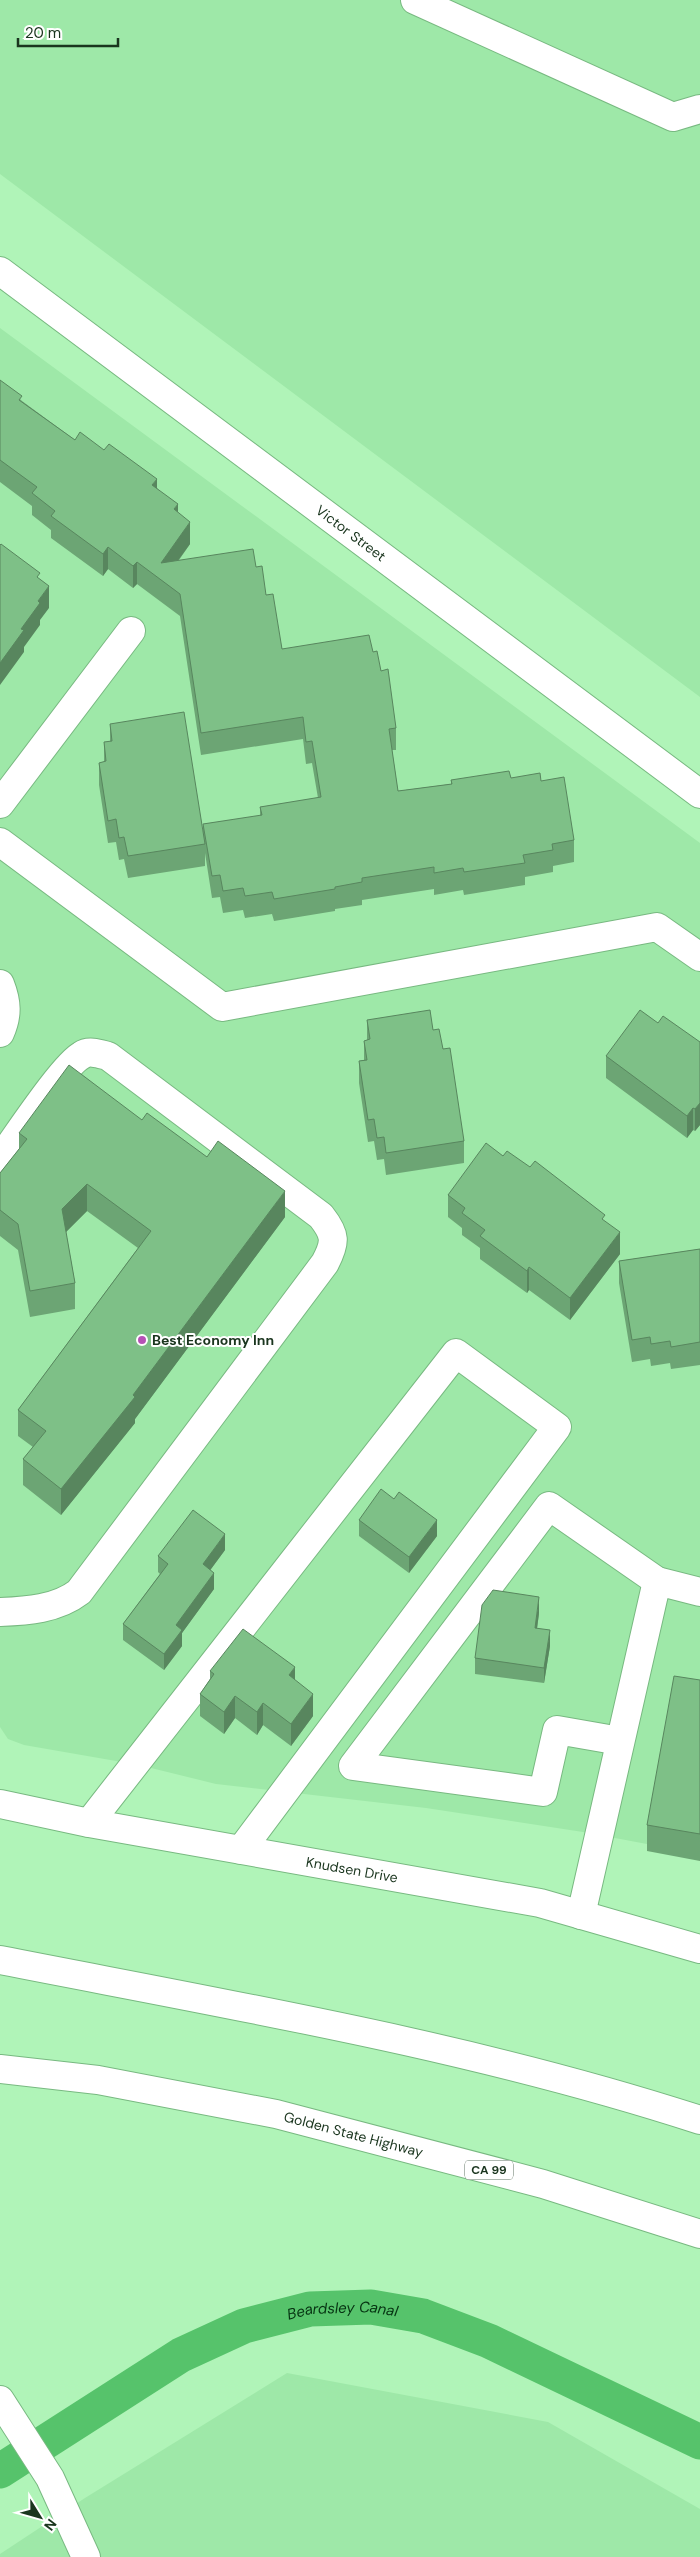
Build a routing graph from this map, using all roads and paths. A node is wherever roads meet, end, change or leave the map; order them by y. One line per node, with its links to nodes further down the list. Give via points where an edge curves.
1 (415, 0): 2 (main road, via 673,117)
2 (700, 109)
3 (0, 271): 5 (main road, Victor Street)
4 (131, 631): 6 (main road)
5 (700, 794)
6 (0, 804)
7 (0, 842): 8 (main road, via 222,1007 658,928)
8 (700, 956)
9 (0, 984): 10 (main road, via 6,998 6,1020)
10 (0, 1033)
11 (0, 1159): 14 (main road, via 82,1054 108,1056 321,1216 332,1230 334,1247 79,1592 69,1599 29,1611)
12 (657, 1581): 13 (main road); 15 (main road); 15 (main road, via 549,1506 353,1766 543,1792 556,1730)
13 (700, 1592)
14 (0, 1612)
15 (620, 1741): 19 (main road)
16 (0, 1804): 17 (main road, Knudsen Drive)
17 (89, 1823): 18 (main road, Knudsen Drive); 18 (main road, via 456,1353 557,1427)
18 (241, 1850): 19 (main road, Knudsen Drive, via 540,1903)
19 (581, 1915): 20 (main road, Knudsen Drive)
20 (700, 1949)
21 (0, 1960): 23 (main road, via 276,2013 476,2056)
22 (0, 2069): 24 (main road, Golden State Highway / CA 99, via 98,2080 276,2114 543,2184)
23 (700, 2120)
24 (700, 2234)
25 (0, 2400): 26 (main road, via 50,2478)
26 (86, 2557)

